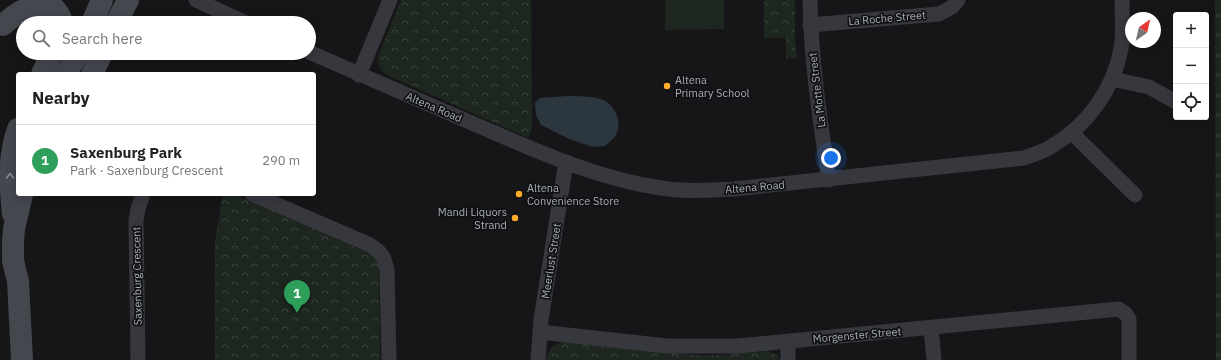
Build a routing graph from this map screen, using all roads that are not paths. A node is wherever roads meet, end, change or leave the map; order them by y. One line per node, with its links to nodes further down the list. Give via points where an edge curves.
1 (102, 0): 9 (main road)
2 (128, 0): 10 (main road)
3 (196, 0): 11 (street)
4 (390, 0): 21 (street)
5 (810, 0): 13 (street, La Motte Street)
6 (958, 0): 13 (street, La Roche Street, via 952,7 939,14)
7 (1122, 0): 22 (street, Altena Road, via 1121,48)
8 (60, 16): 12 (main road, via 47,3 41,2 26,5)
9 (95, 16)
10 (120, 16)
11 (231, 16)
12 (3, 25)
13 (810, 25): 27 (street, La Motte Street, via 814,78)
14 (316, 55): 21 (street, Altena Road)
15 (49, 60): 18 (main road)
16 (74, 60): 19 (main road)
17 (99, 60): 20 (main road)
18 (43, 72)
19 (67, 72)
20 (93, 72)
21 (359, 75): 26 (street, Altena Road)
22 (1112, 78): 23 (street, via 1150,87); 24 (street, Altena Road, via 1091,115)
23 (1173, 100)
24 (1072, 133): 27 (street, Altena Road, via 1051,147 1024,158); 28 (street)
25 (16, 137): 33 (main road, one-way to 25, via 10,161)
26 (566, 162): 27 (street, Altena Road, via 633,183 676,190 734,189); 36 (street, Meerlust Street)
27 (829, 180)
28 (1135, 195)
29 (22, 196): 33 (main road)
30 (37, 196): 34 (main road)
31 (142, 196): 39 (street, Saxenburg Crescent, via 136,220)
32 (257, 196): 40 (street, via 370,245 380,252 387,270)
33 (14, 229): 34 (main road, via 14,261)
34 (18, 281): 38 (main road)
35 (931, 328): 37 (street, Morgenster Street); 43 (street); 44 (street, Morgenster Street, via 1119,309 1128,319)
36 (540, 332): 37 (street, Morgenster Street, via 667,346 738,346); 41 (street, Meerlust Street)
37 (788, 341): 42 (street)
38 (22, 360)
39 (138, 360)
40 (389, 360)
41 (538, 360)
42 (788, 360)
43 (934, 360)
44 (1129, 360)

